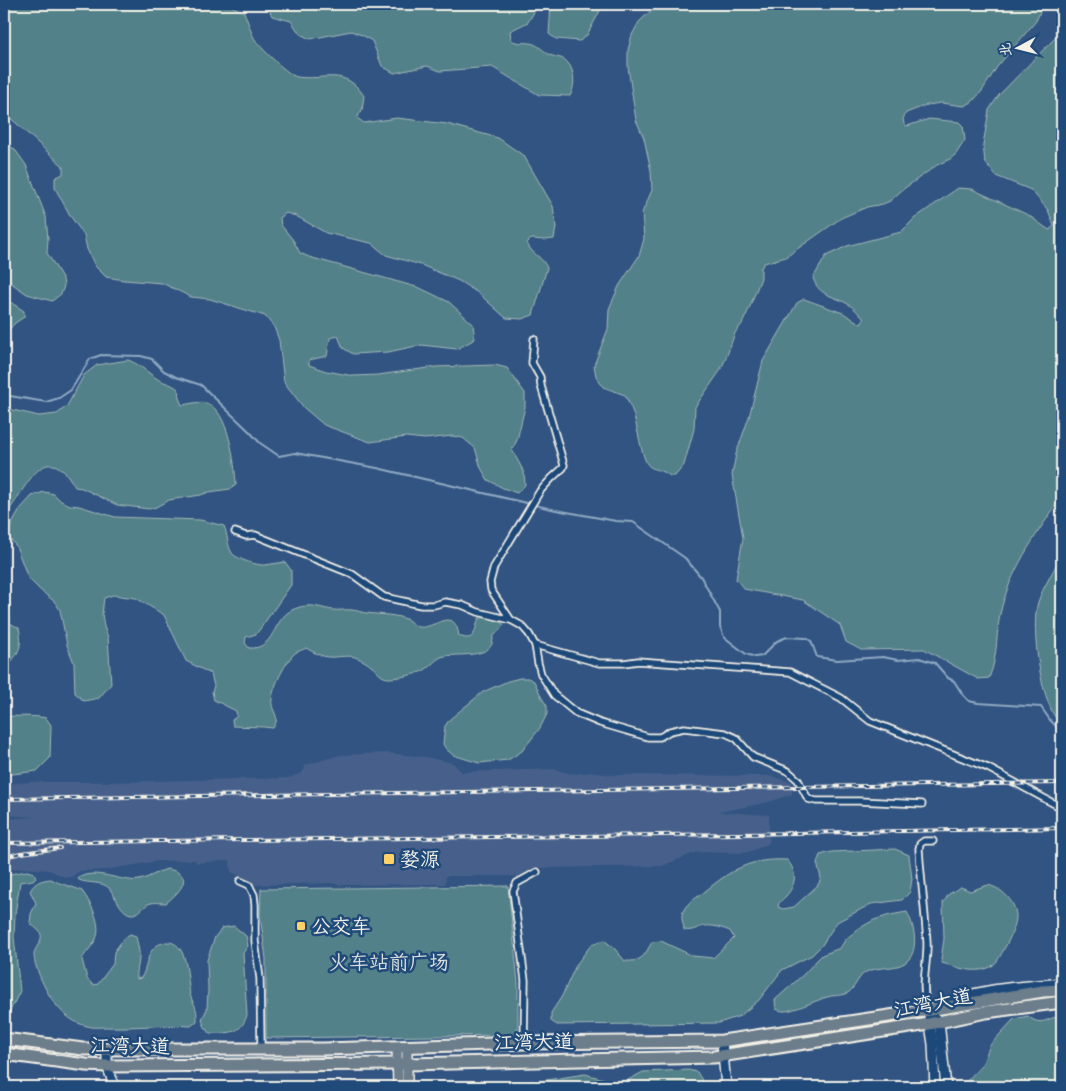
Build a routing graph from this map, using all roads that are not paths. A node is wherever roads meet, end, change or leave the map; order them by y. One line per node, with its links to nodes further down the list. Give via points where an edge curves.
1 (534, 339): 3 (street, via 532,363 540,377 564,465 540,491 491,575 491,590)
2 (235, 532): 3 (street, via 256,535 352,574 384,597 421,605 445,602 462,605)
3 (511, 620): 4 (street, via 522,626)
4 (535, 645): 5 (street, via 541,674 554,695 587,718 648,737 684,728 725,733 736,738 753,757 788,771 798,780 808,799); 6 (street, via 600,662 638,660 790,672 841,698 870,720 988,768)
5 (922, 804)
6 (1062, 808)
7 (933, 840): 13 (street, via 922,842 919,849 927,943 923,984)
8 (537, 872): 17 (street, via 517,883 513,891 525,980)
9 (240, 880): 19 (street, via 249,885 254,897)
10 (1062, 983): 13 (main road, via 1008,987 956,997)
11 (1062, 990): 13 (highway, 江湾大道)
12 (1062, 1002): 14 (highway, 江湾大道)
13 (929, 1010): 14 (main road); 16 (highway, 江湾大道)
14 (934, 1023): 22 (highway, 江湾大道); 29 (main road); 30 (main road)
15 (4, 1039): 20 (highway, 江湾大道)
16 (722, 1041): 17 (highway, 江湾大道); 22 (main road)
17 (524, 1043): 18 (highway, 江湾大道)
18 (402, 1047): 19 (highway, 江湾大道); 23 (main road)
19 (261, 1048): 20 (highway, 江湾大道)
20 (107, 1049): 24 (main road)
21 (4, 1054): 24 (highway, 江湾大道)
22 (724, 1056): 23 (highway, 江湾大道); 28 (main road)
23 (402, 1064): 24 (highway, 江湾大道); 26 (main road); 27 (main road)
24 (107, 1066): 25 (main road)
25 (115, 1087)
26 (398, 1087)
27 (407, 1087)
28 (726, 1087)
29 (935, 1087)
30 (946, 1087)

